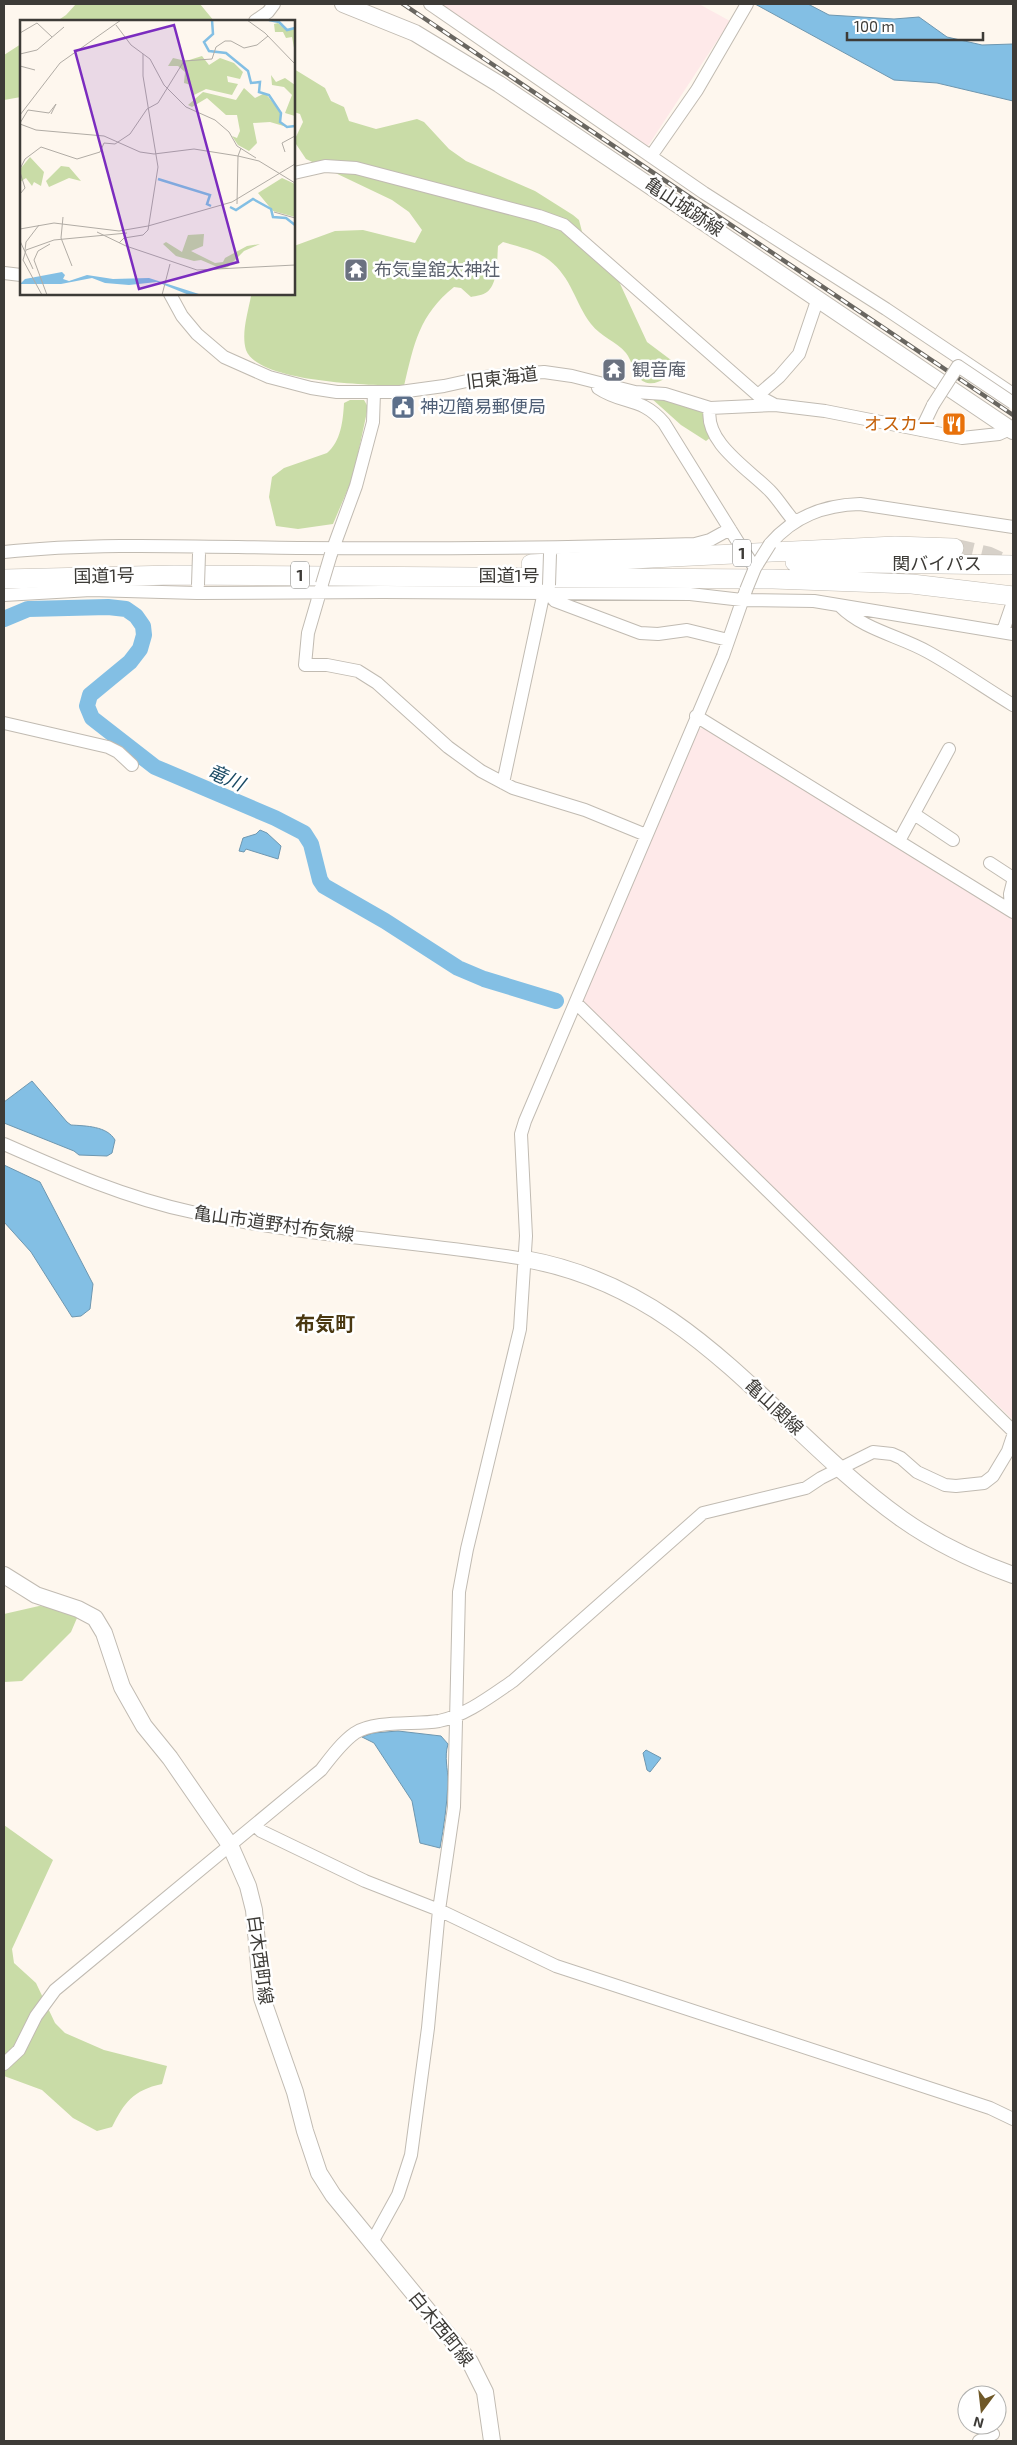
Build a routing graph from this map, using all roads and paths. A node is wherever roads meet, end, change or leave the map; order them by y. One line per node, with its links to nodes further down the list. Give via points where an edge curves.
1 (274, 4): 5 (street)
2 (343, 4): 11 (main road, 亀山城跡線, via 415,33 450,52)
3 (430, 4): 6 (street)
4 (745, 7): 6 (street, via 697,90)
5 (256, 20)
6 (651, 156): 14 (street)
7 (295, 173): 15 (street, via 325,166 356,168 558,222 597,252)
8 (4, 273): 9 (street)
9 (20, 275)
10 (171, 295): 13 (street, 旧東海道, via 182,316 203,339 224,357 250,370 311,388)
11 (818, 298): 15 (street, via 798,354); 20 (main road, 亀山城跡線)
12 (585, 380): 13 (street, 旧東海道, via 562,374 528,372 414,390); 18 (street, 旧東海道, via 634,392 665,394); 23 (street, via 604,392 648,407 656,413)
13 (374, 392): 26 (street, via 373,422 356,486)
14 (1013, 394)
15 (758, 395): 17 (street)
16 (1013, 403): 19 (street, bridge, via 958,366 933,404)
17 (775, 405): 18 (street, 旧東海道); 19 (street, 旧東海道, via 825,411)
18 (710, 408): 21 (street, via 710,427 716,436 735,461 772,494)
19 (921, 430): 20 (street, 旧東海道, via 962,438)
20 (1012, 430)
21 (794, 521): 22 (street, via 843,504 860,504); 33 (street, bridge, via 770,544)
22 (1013, 527)
23 (730, 529): 27 (street, via 695,544); 33 (street, bridge)
24 (954, 548): 29 (highway, 国道1号 / 1, via 895,546)
25 (199, 550): 26 (street); 28 (street, via 38,548); 37 (street, bridge)
26 (332, 551): 27 (street); 36 (street, bridge)
27 (549, 551): 38 (street, bridge)
28 (4, 552)
29 (529, 564): 30 (highway, 1); 32 (highway, 国道1号 / 1, via 164,563)
30 (861, 564): 31 (highway, 関バイパス / 1); 34 (highway, 1)
31 (1013, 564)
32 (4, 568)
33 (755, 568): 40 (street, bridge)
34 (597, 576): 35 (highway, 国道1号 / 1, via 174,575); 41 (highway, 国道1号 / 1, via 877,582)
35 (4, 579)
36 (320, 588): 37 (street); 38 (street); 51 (street, via 308,633 305,665 343,667 365,675 460,757)
37 (197, 589): 39 (street)
38 (548, 589): 40 (street); 45 (street, via 555,601 640,633 687,630); 51 (street, via 542,601)
39 (4, 595)
40 (744, 595): 43 (street); 45 (street)
41 (1013, 596)
42 (1013, 602): 44 (street)
43 (840, 606): 44 (street); 46 (street, via 848,615 928,652)
44 (1007, 631)
45 (728, 640): 47 (street)
46 (1013, 705)
47 (696, 716): 53 (street); 55 (street)
48 (4, 723): 50 (street, via 108,747)
49 (948, 749): 52 (street)
50 (132, 766)
51 (503, 783): 53 (street, via 585,810)
52 (914, 814): 54 (street); 55 (street)
53 (646, 835): 60 (street)
54 (953, 840)
55 (899, 841): 59 (street)
56 (990, 863): 57 (street)
57 (1013, 878)
58 (1013, 882): 59 (street, via 1010,894)
59 (1012, 911)
60 (576, 1003): 62 (street, via 521,1134); 63 (street)
61 (4, 1144): 62 (street, 亀山市道野村布気線, via 128,1195 191,1212 260,1225)
62 (525, 1259): 65 (main road, 亀山関線, via 576,1271 652,1306 693,1335); 68 (street, via 520,1329 459,1592)
63 (1013, 1431)
64 (1013, 1436): 65 (street, via 993,1476 984,1483 956,1486 934,1482 901,1458 882,1452 873,1452)
65 (842, 1468): 66 (main road, 亀山関線, via 880,1502 922,1532); 68 (street, via 806,1488 703,1513 513,1682)
66 (1013, 1575)
67 (4, 1576): 70 (main road, 白木西町線, via 36,1595 87,1613 99,1624 122,1687 144,1726)
68 (456, 1716): 69 (street, via 360,1730 321,1770); 71 (street, via 454,1807)
69 (255, 1825): 70 (street); 71 (street, via 261,1831 365,1881)
70 (230, 1845): 72 (street, via 55,1990 36,2016 20,2050); 74 (main road, 白木西町線, via 248,1886 254,1910 262,1998 319,2173 333,2196)
71 (439, 1910): 73 (street, via 556,1966 990,2108); 74 (street, via 428,2028 410,2155 398,2195)
72 (4, 2064)
73 (1013, 2119)
74 (372, 2244): 76 (main road, 白木西町線, via 470,2362 485,2392)
75 (992, 2435): 77 (street)
76 (492, 2441)
77 (980, 2441)

